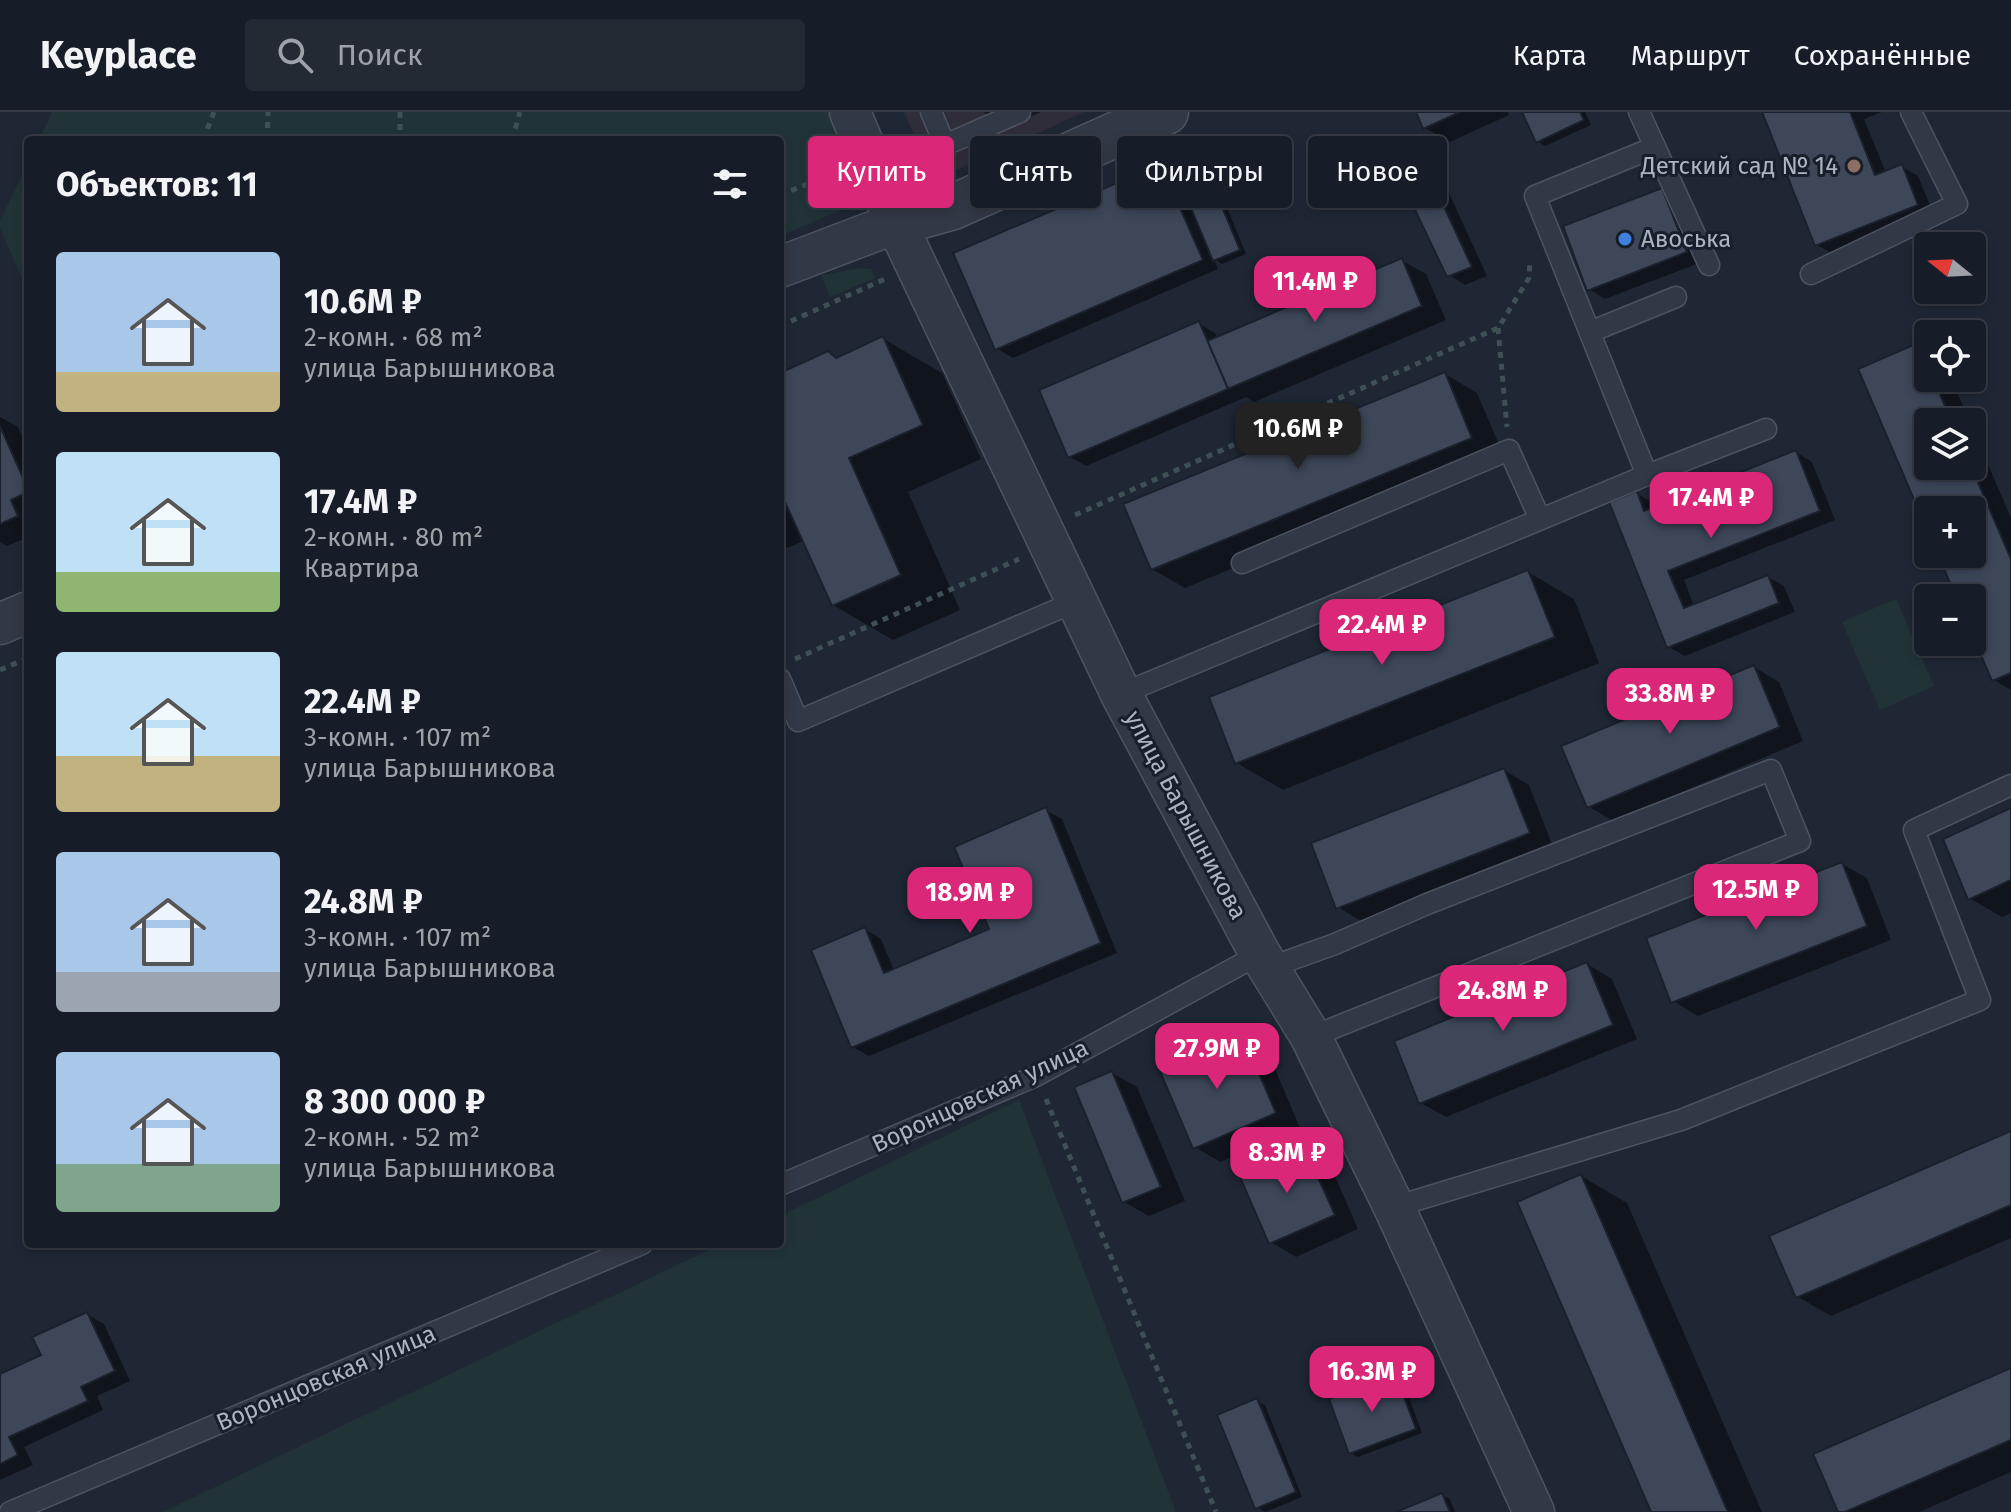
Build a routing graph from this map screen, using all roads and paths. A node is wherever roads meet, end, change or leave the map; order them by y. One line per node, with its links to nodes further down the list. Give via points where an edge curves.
1 (214, 112): 11 (path)
2 (268, 112): 12 (path)
3 (400, 112): 13 (path)
4 (520, 112): 14 (path)
5 (850, 112): 17 (street, улица Барышникова)
6 (931, 112): 7 (lane, via 945,145)
7 (1020, 112)
8 (1166, 112): 17 (street, via 953,207)
9 (1639, 112): 15 (lane)
10 (1911, 112): 21 (lane, via 1957,204)
11 (205, 136)
12 (267, 136)
13 (400, 136)
14 (513, 136)
15 (1655, 147): 16 (lane); 20 (lane)
16 (1535, 196): 24 (path, via 1529,278); 25 (lane)
17 (896, 223): 18 (street, улица Барышникова); 19 (street)
18 (915, 263): 23 (path); 30 (street, улица Барышникова)
19 (784, 265)
20 (1709, 265)
21 (1811, 274)
22 (1676, 297): 25 (lane)
23 (784, 324)
24 (1498, 328): 27 (path); 30 (path)
25 (1590, 332): 28 (lane)
26 (1766, 429): 28 (lane)
27 (1509, 450): 29 (lane); 31 (lane)
28 (1647, 475): 29 (lane)
29 (1540, 519): 39 (lane)
30 (1036, 541): 32 (street, улица Барышникова); 36 (path)
31 (1242, 563)
32 (1077, 601): 38 (lane, via 798,721); 39 (street, улица Барышникова)
33 (24, 614): 34 (street)
34 (0, 624)
35 (24, 660): 37 (path)
36 (794, 660)
37 (0, 670)
38 (784, 688)
39 (1121, 694): 41 (street, улица Барышникова)
40 (2011, 785): 45 (lane, via 1914,830 1980,1000 1681,1120)
41 (1264, 961): 42 (street, улица Барышникова); 42 (lane, Воронцовская улица, via 1335,944 1771,770 1800,841); 43 (lane, Воронцовская улица)
42 (1311, 1037): 45 (street, улица Барышникова)
43 (1036, 1076): 44 (lane, Воронцовская улица); 48 (path)
44 (784, 1183)
45 (1394, 1207): 49 (street, улица Барышникова)
46 (633, 1248): 47 (lane, Воронцовская улица)
47 (10, 1512)
48 (1216, 1512)
49 (1534, 1512)

